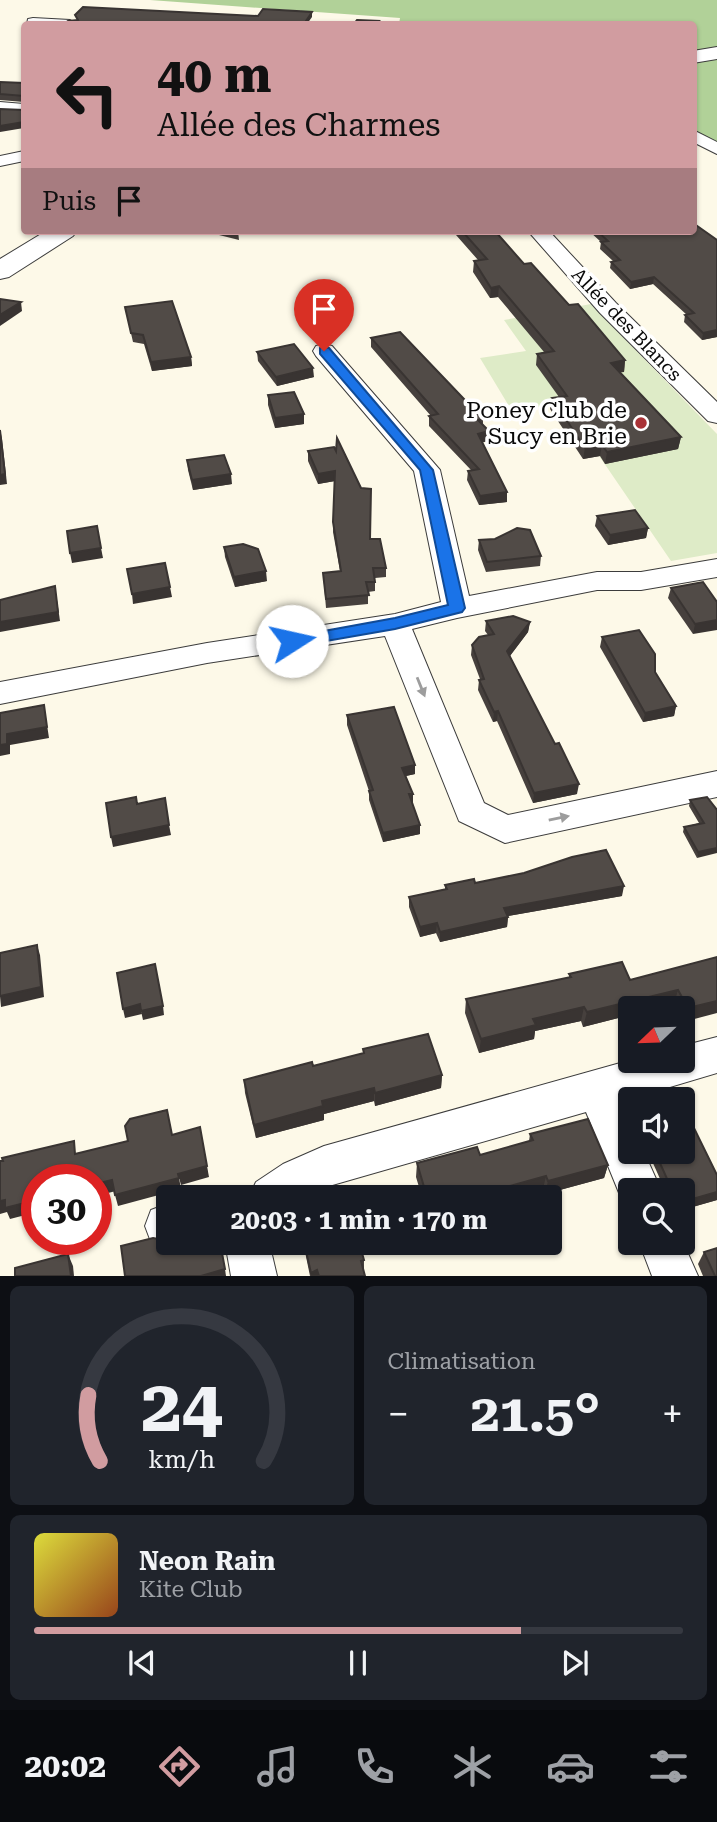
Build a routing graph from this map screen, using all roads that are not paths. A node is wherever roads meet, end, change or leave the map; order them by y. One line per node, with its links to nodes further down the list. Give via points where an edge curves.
1 (717, 53): 2 (street)
2 (697, 56)
3 (0, 107): 4 (street)
4 (21, 109)
5 (697, 137): 6 (street)
6 (717, 149)
7 (21, 157): 8 (street)
8 (0, 161)
9 (58, 235): 11 (street)
10 (542, 235): 13 (street, Allée des Blancs)
11 (0, 271)
12 (324, 351): 15 (street, via 427,470)
13 (717, 416)
14 (717, 568): 15 (street, via 641,581 597,581)
15 (457, 608): 16 (street)
16 (395, 624): 17 (street, via 207,653); 18 (street, one-way to 18, via 471,812 505,829)
17 (0, 693)
18 (717, 784)
19 (717, 1055): 20 (street)
20 (597, 1089): 21 (street); 22 (street, via 324,1167)
21 (634, 1178)
22 (289, 1185)
23 (250, 1255): 25 (street)
24 (666, 1255): 26 (street)
25 (254, 1276)
26 (675, 1276)

